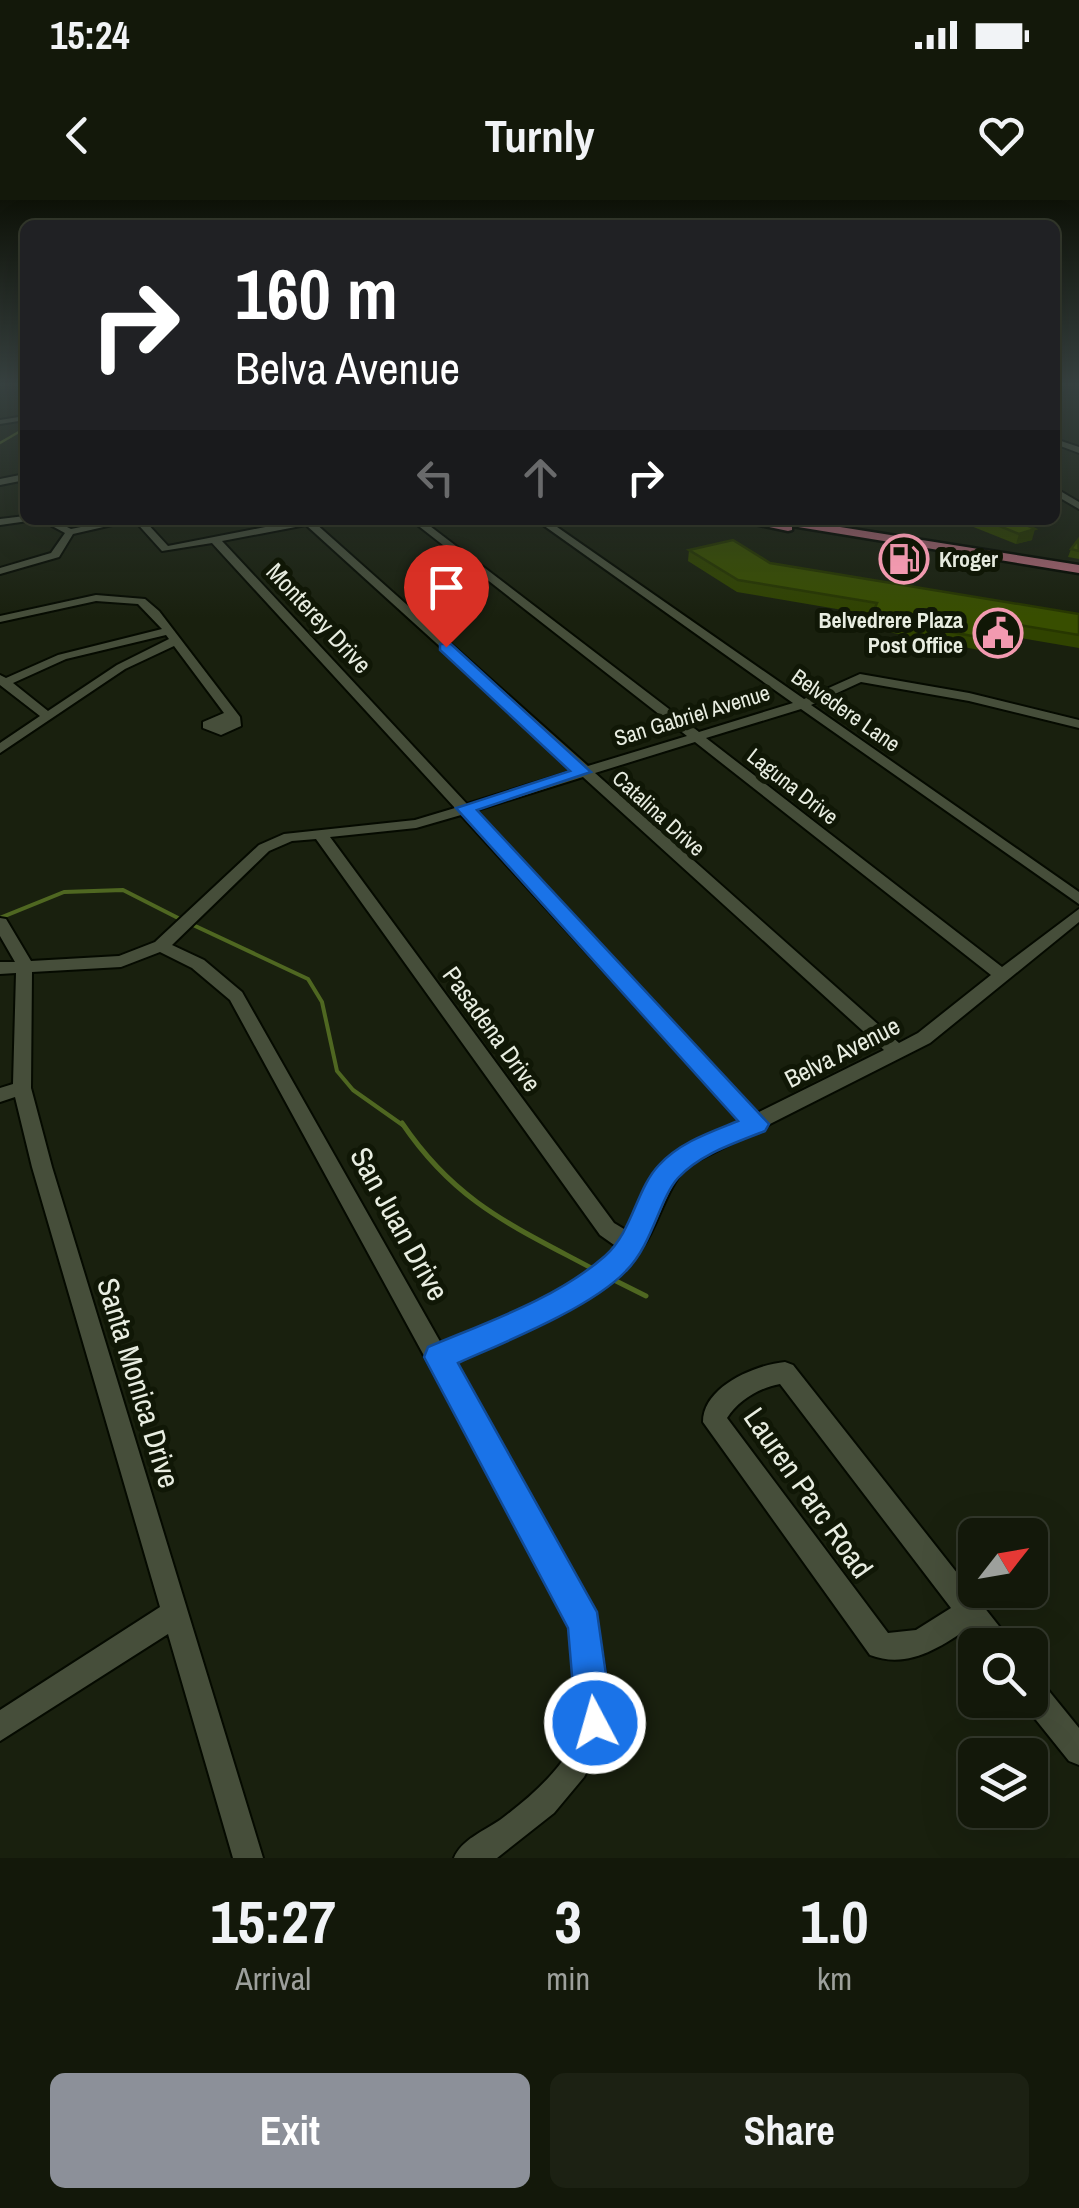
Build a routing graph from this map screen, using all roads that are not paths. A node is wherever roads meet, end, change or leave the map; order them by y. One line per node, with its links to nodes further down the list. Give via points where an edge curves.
1 (56, 525): 10 (street)
2 (105, 525): 10 (street)
3 (144, 525): 11 (street, via 166,549)
4 (292, 525): 11 (street)
5 (317, 525): 24 (street, Catalina Drive)
6 (422, 525): 22 (street, Laguna Drive)
7 (548, 525): 18 (street, Belvedere Lane)
8 (778, 525): 12 (main road)
9 (807, 525): 12 (main road)
10 (70, 532): 14 (street, via 54,555)
11 (215, 540): 25 (street, Monterey Drive)
12 (953, 549): 13 (main road)
13 (1079, 569)
14 (0, 571)
15 (0, 619): 16 (street, via 129,597 148,606)
16 (172, 636): 17 (street, via 62,657); 19 (street); 20 (street)
17 (3, 680): 20 (street)
18 (803, 704): 21 (street, San Gabriel Avenue, via 860,678); 22 (street, San Gabriel Avenue); 27 (street, Belvedere Lane)
19 (231, 714)
20 (47, 716): 23 (street)
21 (1079, 724)
22 (698, 737): 24 (street, San Gabriel Avenue); 32 (street, Laguna Drive)
23 (0, 749)
24 (582, 772): 25 (street, San Gabriel Avenue); 33 (street, Catalina Drive)
25 (465, 808): 26 (street, San Gabriel Avenue, via 379,830); 35 (street, Monterey Drive)
26 (320, 834): 30 (street, San Gabriel Avenue, via 264,848); 36 (street, Pasadena Drive, via 607,1229)
27 (1079, 899)
28 (1079, 914): 32 (street, Belva Avenue)
29 (0, 923): 31 (street)
30 (161, 946): 31 (street, San Gabriel Avenue, via 121,961); 37 (street, San Juan Drive, via 198,964 236,996)
31 (12, 966): 34 (street, Santa Monica Drive)
32 (1003, 976): 33 (street, Belva Avenue, via 946,1023)
33 (897, 1051): 35 (street, Belva Avenue)
34 (11, 1091): 39 (street, Santa Monica Drive)
35 (756, 1124): 36 (street, Belva Avenue, via 666,1173)
36 (632, 1245): 37 (street, Belva Avenue, via 580,1289)
37 (439, 1357): 45 (street, San Juan Drive, via 585,1624 595,1723 568,1775 525,1824)
38 (970, 1611): 38 (street, Lauren Parc Road, via 918,1645 880,1645 715,1422 715,1411 759,1378 785,1372); 40 (street, Lauren Parc Road)
39 (175, 1613): 42 (street); 44 (street, Santa Monica Drive)
40 (983, 1628)
41 (1048, 1712): 43 (street)
42 (0, 1727)
43 (1079, 1751)
44 (248, 1858)
45 (469, 1858)

